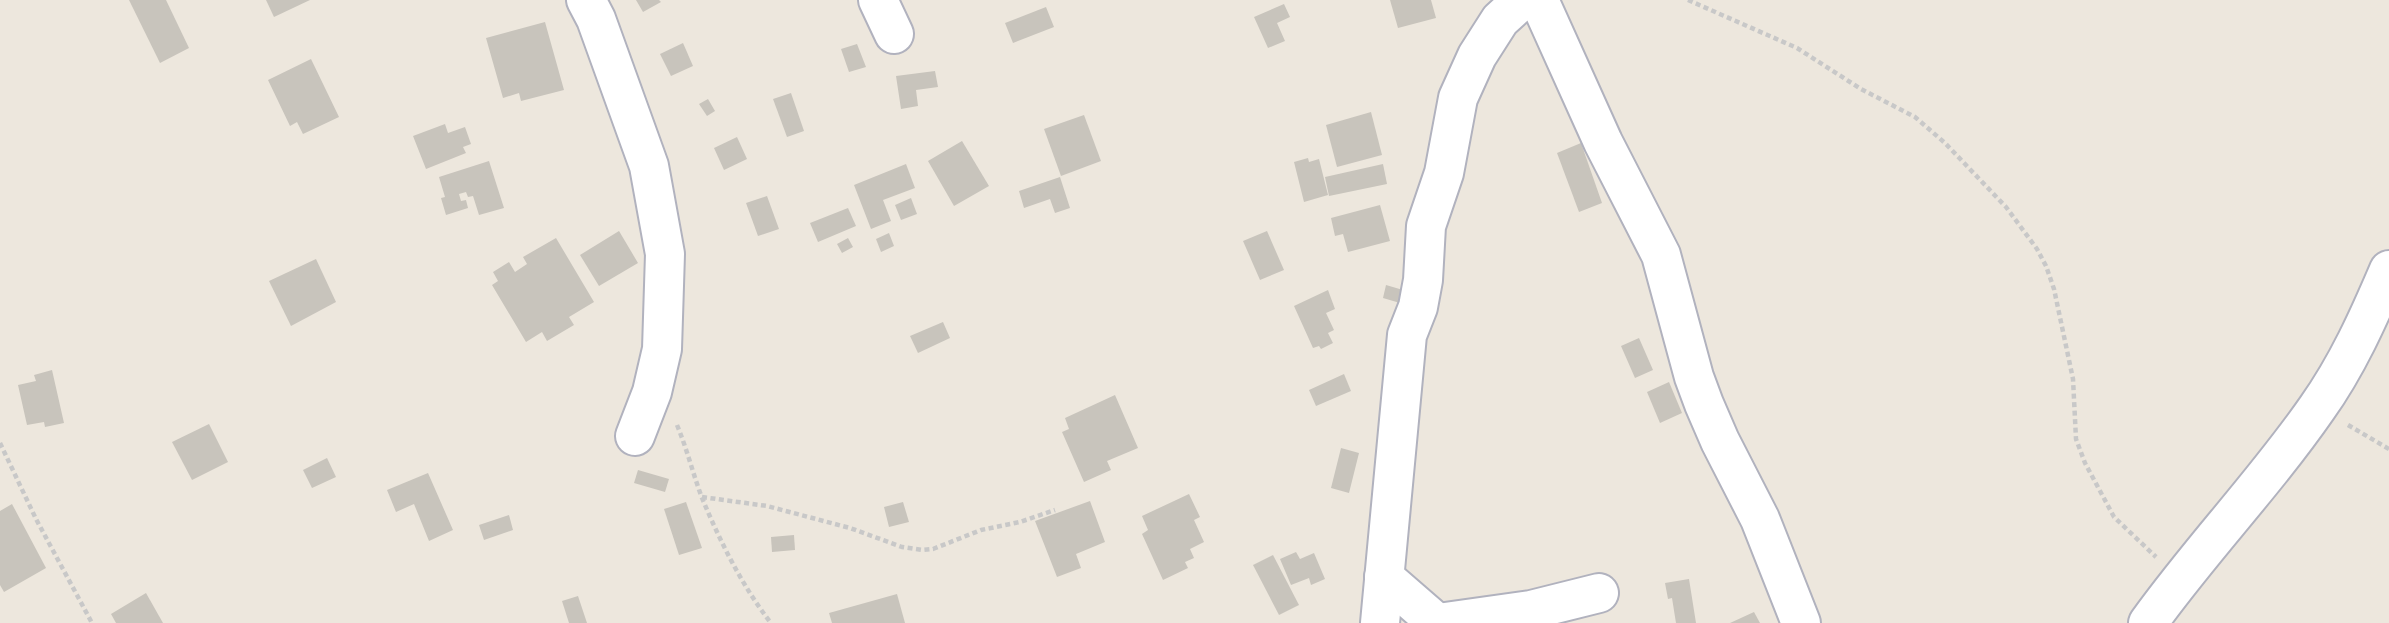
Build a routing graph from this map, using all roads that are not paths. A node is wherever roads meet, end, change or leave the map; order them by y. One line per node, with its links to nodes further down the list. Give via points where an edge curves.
1 (586, 0): 7 (street, via 649,166 665,254 662,349)
2 (878, 0): 5 (street)
3 (1522, 0): 8 (street, via 1500,19 1458,98 1444,173 1428,217 1423,281 1407,335)
4 (1539, 0): 12 (street, via 1603,142 1661,255 1704,404 1760,519)
5 (894, 34)
6 (2389, 270): 13 (street, via 2368,320 2318,407)
7 (635, 436)
8 (1384, 577): 10 (street); 11 (street)
9 (1599, 593): 11 (street, via 1531,610)
10 (1380, 623)
11 (1437, 623)
12 (1801, 623)
13 (2148, 623)

